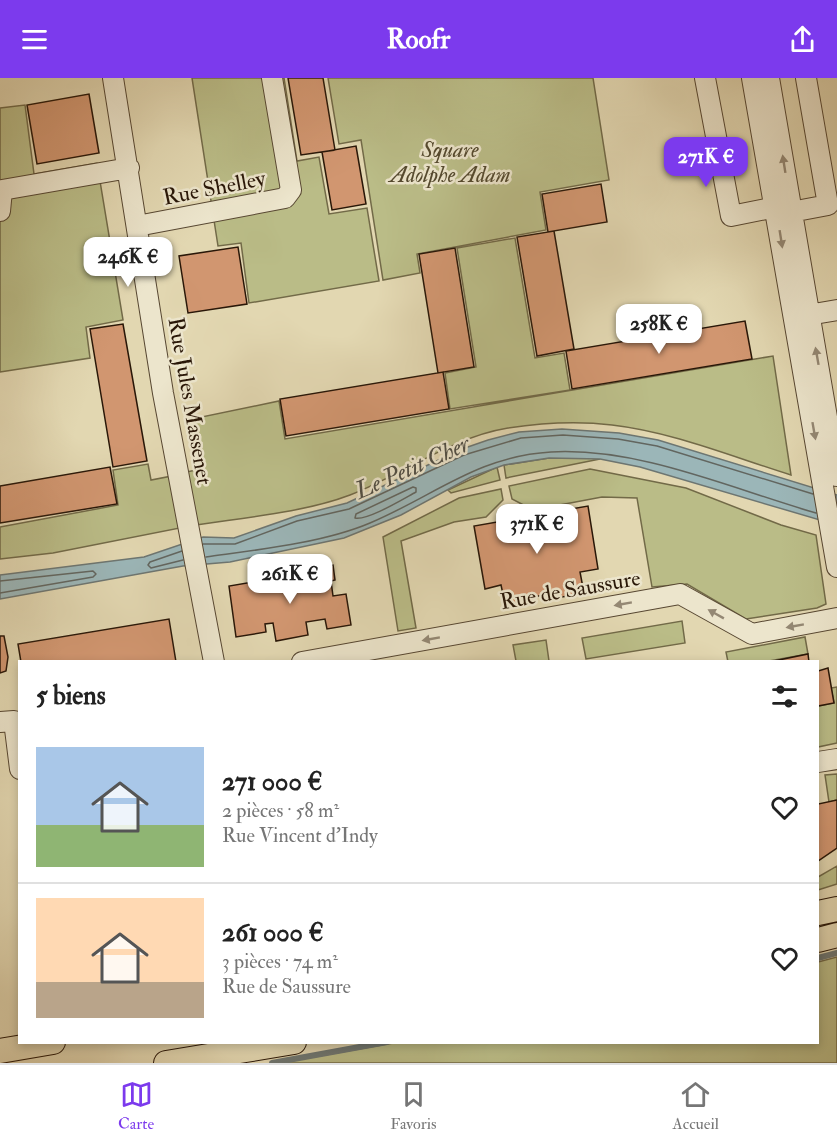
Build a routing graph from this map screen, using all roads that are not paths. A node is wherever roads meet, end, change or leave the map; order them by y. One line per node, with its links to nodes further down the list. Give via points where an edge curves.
1 (113, 78): 7 (street, Rue Jules Massenet)
2 (272, 78): 11 (street, Rue Shelley, via 291,190 285,198)
3 (705, 78): 9 (street, via 731,216)
4 (752, 78): 9 (street)
5 (769, 78): 9 (street, one-way to 5)
6 (806, 78): 8 (street)
7 (129, 168): 10 (street, via 2,190); 11 (street, Rue Jules Massenet)
8 (830, 178): 9 (street, via 828,205)
9 (784, 209): 13 (street)
10 (0, 211)
11 (137, 226): 17 (street, Rue Jules Massenet, via 163,393)
12 (837, 310): 13 (street)
13 (802, 317): 14 (street)
14 (830, 479): 15 (street, via 830,527)
15 (837, 567)
16 (837, 618): 18 (street, Rue de Saussure, one-way to 18, via 752,634 680,594)
17 (214, 660)
18 (313, 660)
19 (0, 722): 20 (street, via 14,721)
20 (18, 759)
21 (837, 759): 22 (street)
22 (819, 762)
23 (837, 935): 24 (main road)
24 (819, 940)
25 (41, 1044): 27 (main road)
26 (282, 1044): 28 (main road)
27 (0, 1051)
28 (165, 1063)

